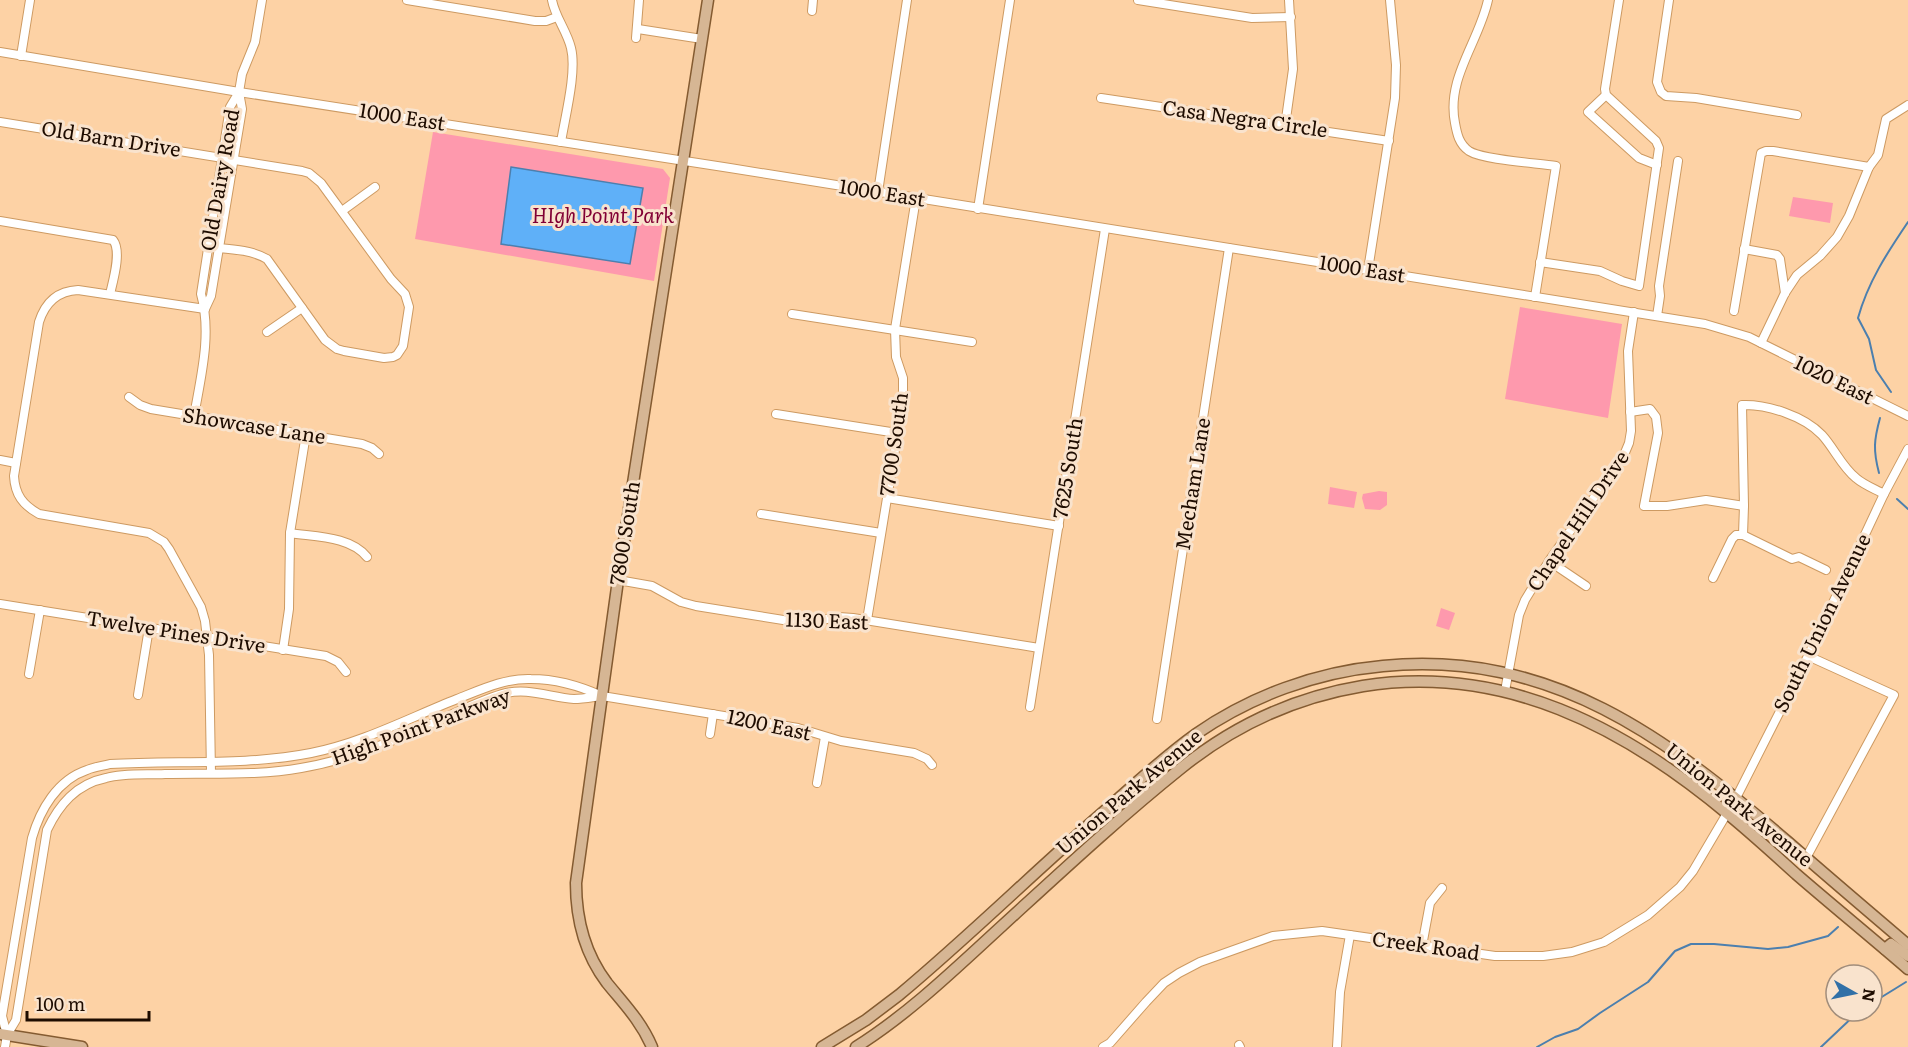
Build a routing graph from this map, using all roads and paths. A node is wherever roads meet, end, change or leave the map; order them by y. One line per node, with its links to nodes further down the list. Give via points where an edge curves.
1 (30, 0): 23 (street)
2 (262, 0): 24 (street, via 255,42)
3 (407, 0): 17 (street, via 535,21)
4 (552, 0): 17 (street)
5 (639, 0): 19 (street)
6 (708, 0): 21 (main road, 7800 South)
7 (813, 0): 16 (street)
8 (907, 0): 40 (street)
9 (1010, 0): 42 (street)
10 (1138, 0): 18 (street, via 1252,18)
11 (1289, 0): 18 (street)
12 (1390, 0): 31 (street, via 1396,66)
13 (1488, 0): 50 (street, via 1458,77 1453,116 1457,138 1482,156 1556,166)
14 (1619, 0): 25 (street)
15 (1669, 0): 28 (street, via 1657,81 1660,93)
16 (812, 11)
17 (557, 17): 32 (street, via 568,39 572,62)
18 (1291, 17): 30 (street, via 1293,69)
19 (638, 29): 20 (street); 21 (street)
20 (636, 38)
21 (702, 39): 36 (main road, 7800 South)
22 (0, 52): 23 (street, 1000 East)
23 (21, 56): 24 (street, 1000 East)
24 (239, 92): 32 (street, 1000 East); 33 (street, Old Dairy Road, via 230,107); 34 (street, Old Dairy Road, via 242,109)
25 (1606, 95): 37 (street, via 1656,141); 37 (street, via 1588,112 1639,158)
26 (1101, 98): 30 (street, Casa Negra Circle)
27 (1908, 105): 38 (street, via 1886,119 1878,155)
28 (1797, 115)
29 (0, 122): 33 (street, Old Barn Drive)
30 (1285, 126): 31 (street, Casa Negra Circle)
31 (1389, 141): 51 (street)
32 (561, 142): 36 (street, 1000 East)
33 (222, 157): 34 (street, Old Barn Drive); 46 (street, Old Dairy Road)
34 (233, 160): 43 (street, Old Barn Drive, via 309,173); 47 (street, Old Dairy Road)
35 (1678, 161): 60 (street)
36 (684, 162): 40 (street, 1000 East); 88 (main road, 7800 South)
37 (1657, 165): 50 (street, via 1639,286 1600,271)
38 (1869, 167): 49 (street, via 1773,151 1761,153); 52 (street, via 1837,237)
39 (375, 187): 43 (street)
40 (878, 192): 41 (street, 1000 East)
41 (916, 198): 42 (street, 1000 East); 61 (street, 7700 South)
42 (978, 208): 45 (street, 1000 East)
43 (342, 211): 55 (street, Old Barn Drive, via 405,294 409,314 403,346 397,355 384,358 337,349 325,340)
44 (0, 221): 53 (street, via 113,240 117,252)
45 (1105, 229): 48 (street, 1000 East); 80 (street, 7625 South)
46 (208, 247): 47 (street); 56 (street, Old Dairy Road, via 201,294)
47 (219, 248): 55 (street, via 259,254 267,259); 56 (street, Old Dairy Road)
48 (1229, 248): 51 (street, 1000 East); 106 (street, Mecham Lane)
49 (1744, 249): 52 (street, via 1777,255); 57 (street)
50 (1540, 262): 54 (street)
51 (1368, 270): 54 (street, 1000 East)
52 (1785, 293): 64 (street)
53 (110, 294): 56 (street); 75 (street, via 69,290 53,299 42,313)
54 (1534, 297): 58 (street, 1000 East)
55 (302, 308): 62 (street)
56 (205, 309): 68 (street, via 206,345)
57 (1734, 311)
58 (1634, 312): 60 (street, 1000 East); 66 (street, Chapel Hill Drive, via 1628,351)
59 (792, 314): 61 (street)
60 (1657, 316): 64 (street, 1000 East, via 1732,331)
61 (895, 330): 63 (street); 70 (street, 7700 South, via 904,390)
62 (267, 332)
63 (972, 342)
64 (1761, 344): 69 (street, 1020 East)
65 (129, 397): 68 (street, Showcase Lane, via 151,409)
66 (1630, 412): 78 (street, via 1650,409 1656,417 1658,433 1644,506 1707,500); 85 (street, Chapel Hill Drive, via 1631,430 1624,455)
67 (776, 414): 70 (street)
68 (194, 416): 71 (street, Showcase Lane)
69 (1908, 416)
70 (897, 433): 77 (street, 7700 South)
71 (306, 434): 73 (street, Showcase Lane, via 362,444); 81 (street)
72 (1908, 449): 76 (street, South Union Avenue)
73 (380, 454)
74 (0, 460): 75 (street)
75 (16, 463): 94 (street, via 15,485 21,500 39,514 139,530 158,537 169,549 201,607)
76 (1884, 494): 78 (street, via 1857,479 1813,427 1771,408 1742,405); 97 (street, South Union Avenue)
77 (886, 498): 80 (street); 82 (street, 7700 South)
78 (1744, 506): 83 (street)
79 (761, 514): 82 (street)
80 (1059, 526): 95 (street, 7625 South)
81 (290, 533): 84 (street, via 348,542); 96 (street)
82 (881, 533): 92 (street, 7700 South)
83 (1743, 535): 86 (street, via 1792,559 1799,557); 87 (street, via 1732,540)
84 (367, 557)
85 (1549, 561): 89 (street); 100 (street, Chapel Hill Drive, via 1519,615)
86 (1826, 570)
87 (1713, 578)
88 (618, 580): 92 (street, 1130 East, via 652,586 688,605 717,610 802,623 839,617); 103 (main road, 7800 South)
89 (1586, 586)
90 (0, 603): 91 (street, Twelve Pines Drive)
91 (40, 610): 93 (street, Twelve Pines Drive); 99 (street)
92 (867, 620): 95 (street, 1130 East)
93 (149, 627): 94 (street, Twelve Pines Drive); 102 (street)
94 (207, 638): 96 (street, Twelve Pines Drive); 109 (street)
95 (1039, 648): 104 (street, 7625 South)
96 (284, 650): 98 (street, Twelve Pines Drive, via 326,656)
97 (1808, 656): 113 (street, South Union Avenue); 115 (street, via 1894,695)
98 (346, 672)
99 (29, 674)
100 (1508, 674): 101 (street, Chapel Hill Drive); 113 (main road, Union Park Avenue, via 1573,694 1619,717 1669,747); 127 (main road, Union Park Avenue, via 1448,665 1360,669 1294,685 1236,710 1160,762 899,995)
101 (1505, 691): 114 (main road, Union Park Avenue, via 1563,709 1613,733); 128 (main road, Union Park Avenue, via 1440,682 1373,685 1302,701 1246,725 1180,769 922,999)
102 (138, 695)
103 (602, 696): 105 (street, 1200 East); 109 (street, High Point Parkway, via 578,685 530,678 494,684 348,744 274,759); 111 (street, High Point Parkway, via 575,699 515,691 353,757 302,768); 126 (main road, 7800 South, via 577,871 577,908 593,962 636,1016)
104 (1030, 707)
105 (713, 714): 107 (street); 108 (street, 1200 East, via 798,728)
106 (1157, 719)
107 (710, 734)
108 (825, 737): 110 (street, 1200 East, via 914,753); 112 (street)
109 (211, 761): 111 (street); 123 (street, High Point Parkway, via 110,764 86,770 67,781 44,807 32,838 2,1016)
110 (932, 765)
111 (211, 773): 123 (street, High Point Parkway, via 105,778 64,801 47,830 16,1020)
112 (817, 783)
113 (1736, 798): 114 (street, South Union Avenue); 115 (main road, Union Park Avenue)
114 (1728, 813): 119 (street, Creek Road, via 1680,887 1648,915 1604,942 1543,956 1495,956); 120 (main road, Union Park Avenue)
115 (1806, 858): 118 (main road, Union Park Avenue)
116 (1442, 888): 119 (street, via 1430,903)
117 (1350, 935): 119 (street, Creek Road); 129 (street, Creek Road, via 1322,931 1279,934 1200,962 1164,983); 130 (street, via 1340,992)
118 (1908, 945)
119 (1422, 946)
120 (1885, 949): 121 (main road, via 1892,944); 122 (main road, Union Park Avenue)
121 (1908, 956)
122 (1908, 969)
123 (4, 1034): 124 (street, High Point Parkway); 125 (main road)
124 (4, 1047)
125 (82, 1047)
126 (652, 1047)
127 (822, 1047)
128 (856, 1047)
129 (1103, 1047)
130 (1337, 1047)

